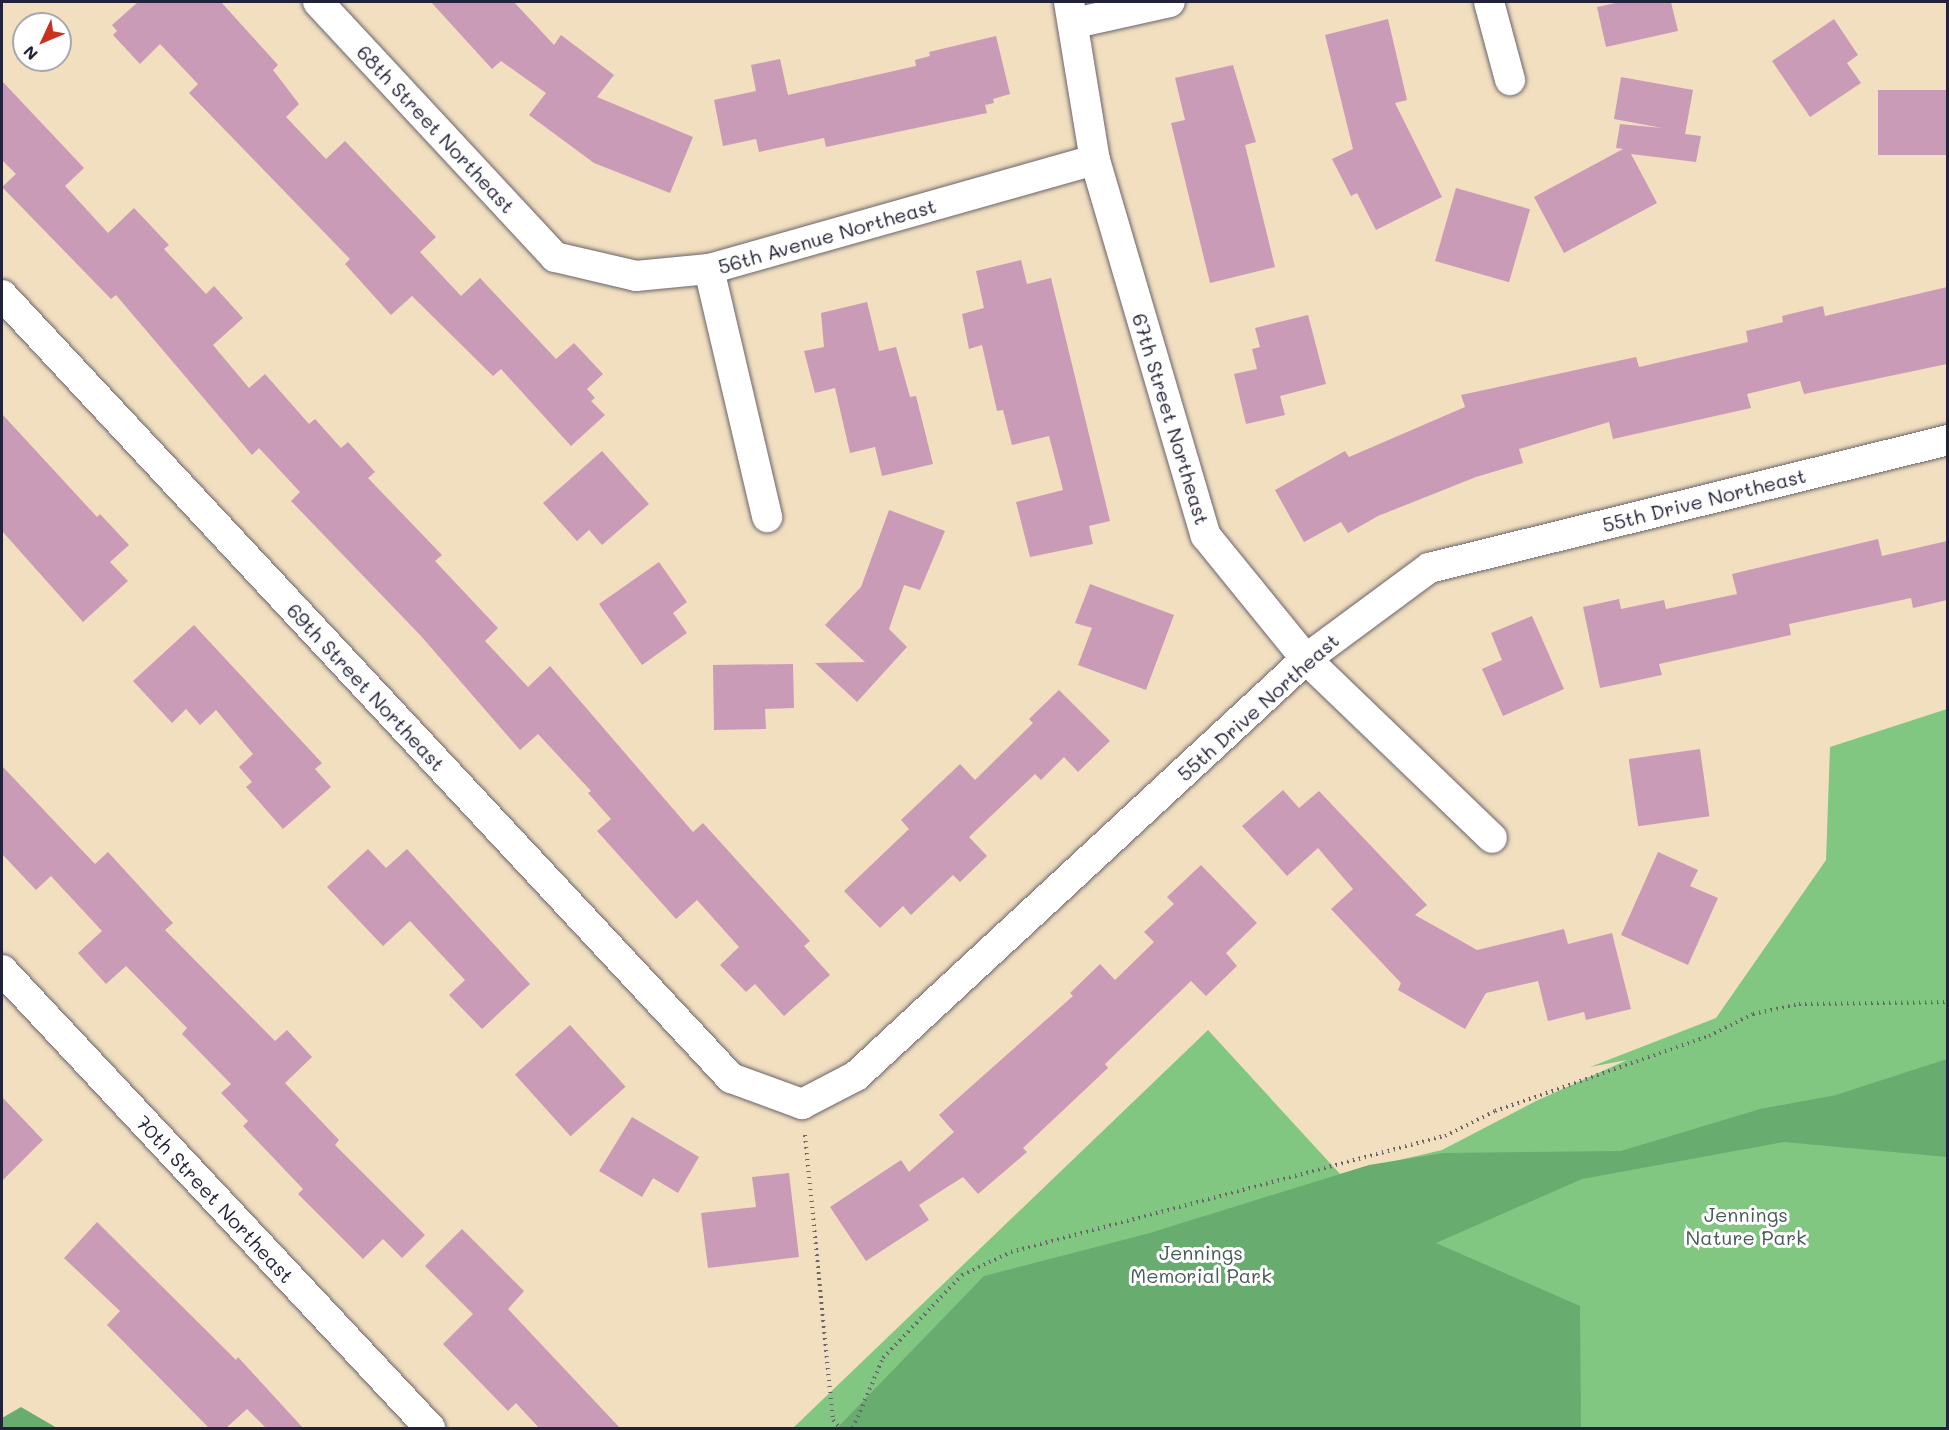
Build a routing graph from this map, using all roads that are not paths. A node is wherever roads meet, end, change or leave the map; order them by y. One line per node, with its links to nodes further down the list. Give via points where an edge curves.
1 (318, 2): 7 (street, 68th Street Northeast)
2 (1170, 2): 4 (street)
3 (1489, 2): 5 (street)
4 (1072, 12): 6 (street, 67th Street Northeast)
5 (1510, 80)
6 (1095, 160): 8 (street, 56th Avenue Northeast); 12 (street, 67th Street Northeast, via 1206,536)
7 (555, 257): 8 (street, 56th Avenue Northeast, via 636,276)
8 (710, 269): 11 (street)
9 (3, 301): 15 (street, 69th Street Northeast, via 731,1078)
10 (1947, 440): 12 (street, 55th Drive Northeast, via 1429,568)
11 (766, 517)
12 (1306, 659): 13 (street, 67th Street Northeast); 15 (street, 55th Drive Northeast, via 856,1076)
13 (1492, 838)
14 (7, 987): 16 (street, 70th Street Northeast)
15 (802, 1104)
16 (430, 1428)

